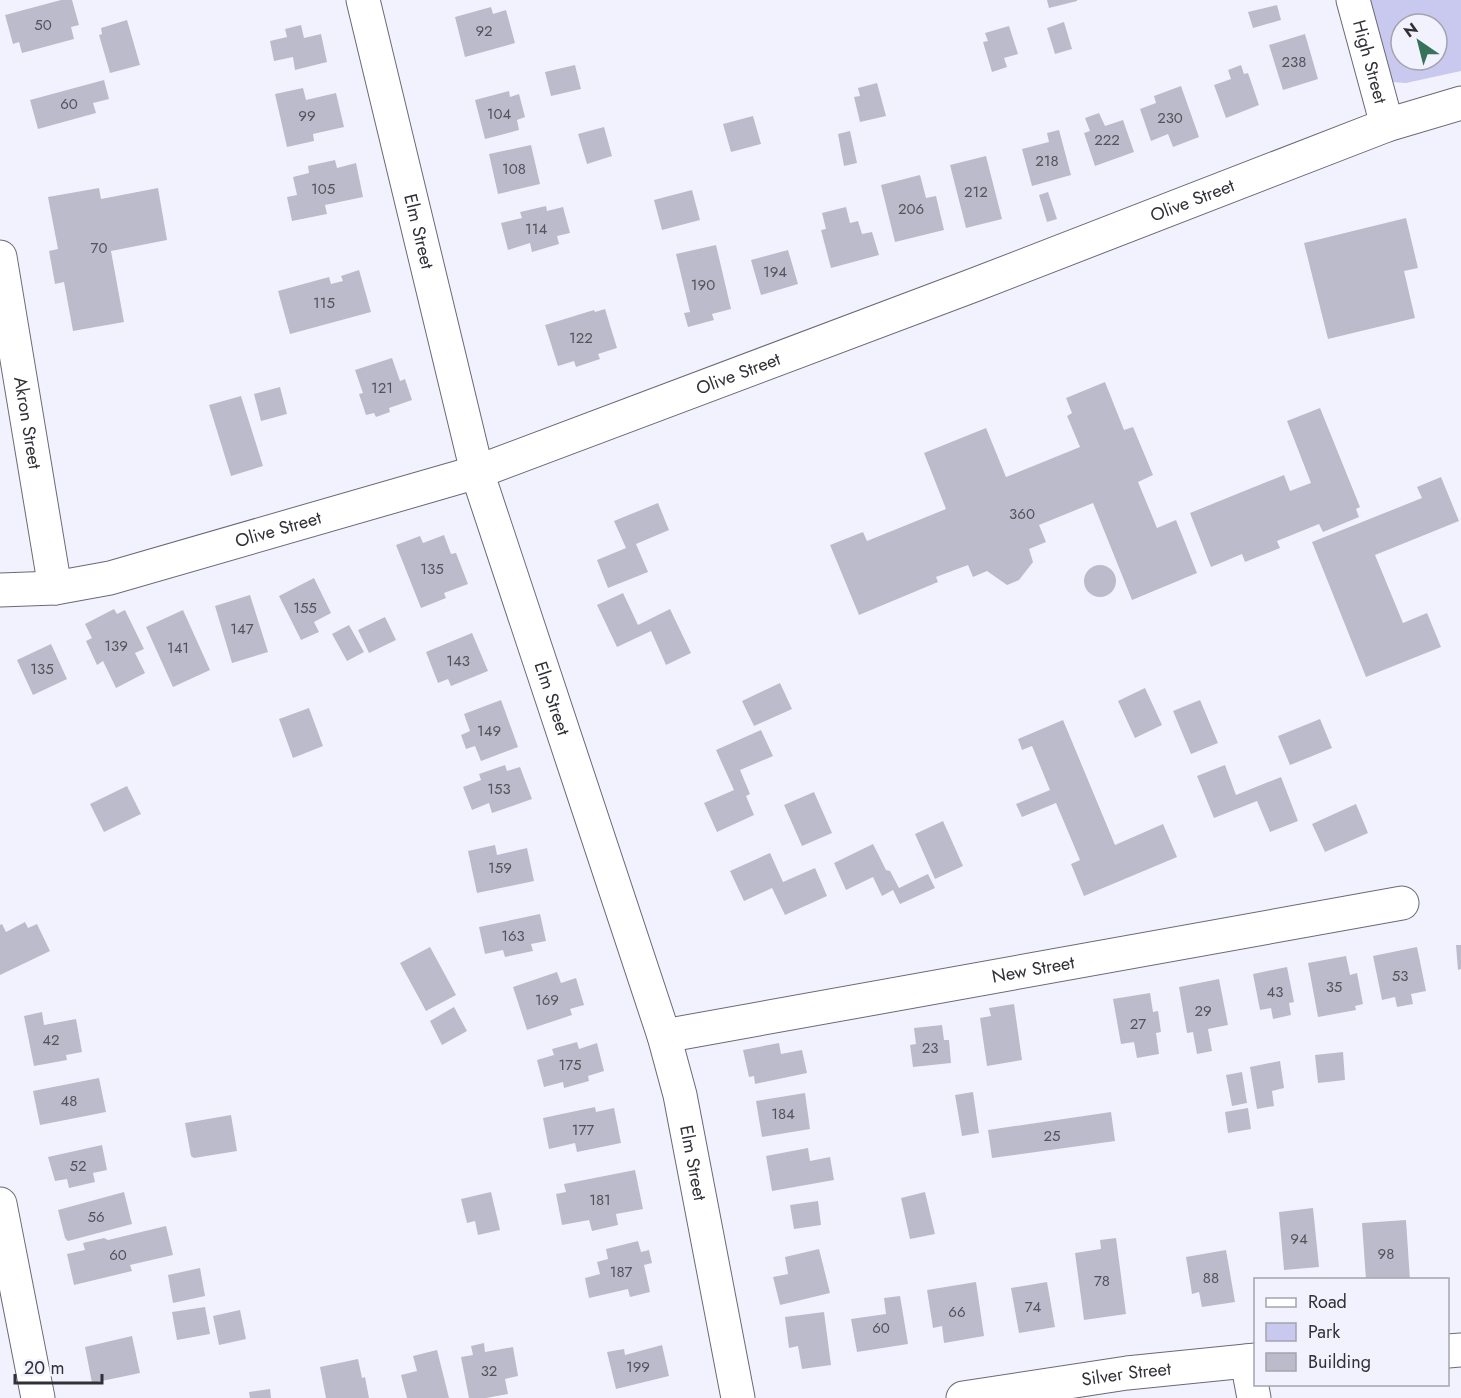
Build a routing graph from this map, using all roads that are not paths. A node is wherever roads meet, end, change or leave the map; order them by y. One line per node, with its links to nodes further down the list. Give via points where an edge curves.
1 (363, 0): 6 (street, Elm Street)
2 (1353, 0): 4 (street, High Street)
3 (1461, 104): 4 (street, Olive Street)
4 (1387, 125): 6 (street, Olive Street)
5 (0, 257): 7 (street, Akron Street)
6 (477, 472): 7 (street, Olive Street, via 110,578); 10 (street, Elm Street)
7 (55, 588): 8 (street, Olive Street)
8 (0, 590)
9 (1402, 903): 10 (street, New Street)
10 (664, 1036): 15 (street, Elm Street, via 680,1095)
11 (0, 1204): 12 (street)
12 (5, 1245): 14 (street)
13 (1251, 1360): 16 (street, Silver Street, via 1127,1373); 17 (street)
14 (38, 1398)
15 (738, 1398)
16 (963, 1398)
17 (1254, 1398)

